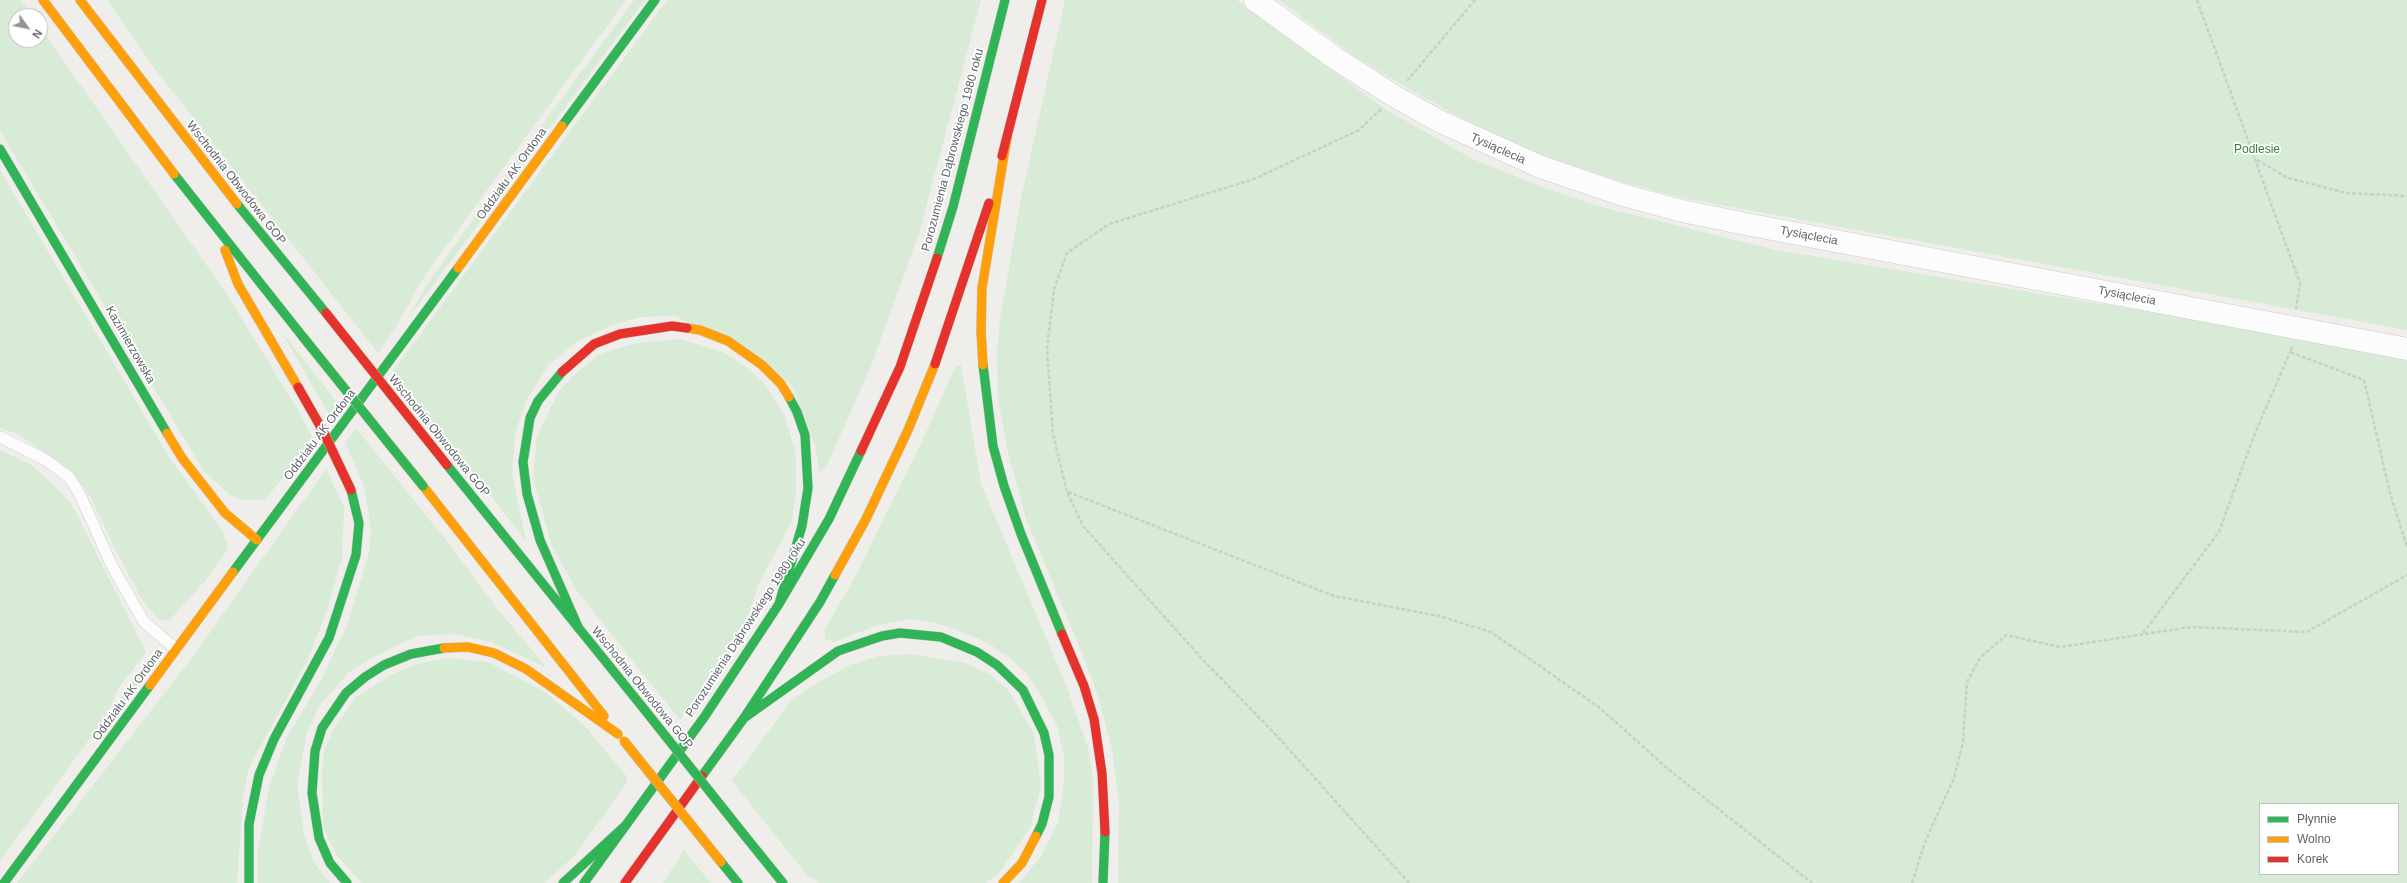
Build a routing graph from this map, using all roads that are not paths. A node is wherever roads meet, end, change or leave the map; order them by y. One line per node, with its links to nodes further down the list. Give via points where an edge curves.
1 (43, 0): 9 (main road)
2 (80, 0): 14 (main road, Wschodnia Obwodowa GOP, bridge, via 248,218)
3 (655, 0): 12 (main road, Oddziału AK Ordona)
4 (1005, 0): 13 (main road, Porozumienia Dąbrowskiego 1980 roku, via 953,207 900,366 829,519)
5 (1042, 0): 7 (main road)
6 (1255, 0): 10 (street, Tysiąclecia, via 1335,58 1394,96 1476,140 1540,167 1608,190 1682,211)
7 (1007, 137): 16 (main road, via 987,210 948,331 908,430 866,519 820,602); 30 (main road, via 982,288 981,331 986,399 993,446 1004,486 1021,534 1072,655 1094,719 1104,796)
8 (0, 149): 12 (main road, Kazimierzowska, via 182,458 225,513)
9 (217, 230): 17 (main road, bridge); 21 (main road, bridge, via 238,284 324,431 351,490 359,523 356,555 329,638 274,739 259,774 249,824)
10 (2407, 349)
11 (0, 437): 15 (lane, via 46,460 70,478 112,566 144,622)
12 (257, 540): 15 (main road, Oddziału AK Ordona)
13 (779, 604): 14 (main road, via 802,526 808,488 805,435 797,412 781,384 762,365 728,341 700,330 672,326 645,329 620,334 594,344 568,365 538,401 530,418 525,439 523,462 526,486 540,540); 18 (main road, Porozumienia Dąbrowskiego 1980 roku, via 705,716)
14 (578, 629): 19 (main road, Wschodnia Obwodowa GOP, bridge)
15 (176, 649): 20 (main road, Oddziału AK Ordona)
16 (744, 718): 25 (main road); 29 (main road, via 838,651 875,638 900,633 941,637 977,652 998,665 1023,690 1044,733 1049,755 1049,798 1042,824 1022,863)
17 (621, 738): 22 (main road, via 526,669 494,653 468,647 438,648 411,654 384,665 365,676 346,693 322,728 315,751 312,793 319,838 330,863); 26 (main road, bridge)
18 (627, 824): 23 (main road); 24 (main road, Porozumienia Dąbrowskiego 1980 roku)
19 (772, 869): 27 (main road, Wschodnia Obwodowa GOP); 28 (main road)
20 (4, 883)
21 (249, 883)
22 (347, 883)
23 (563, 883)
24 (584, 883)
25 (625, 883)
26 (738, 883)
27 (783, 883)
28 (795, 883)
29 (1003, 883)
30 (1103, 883)

